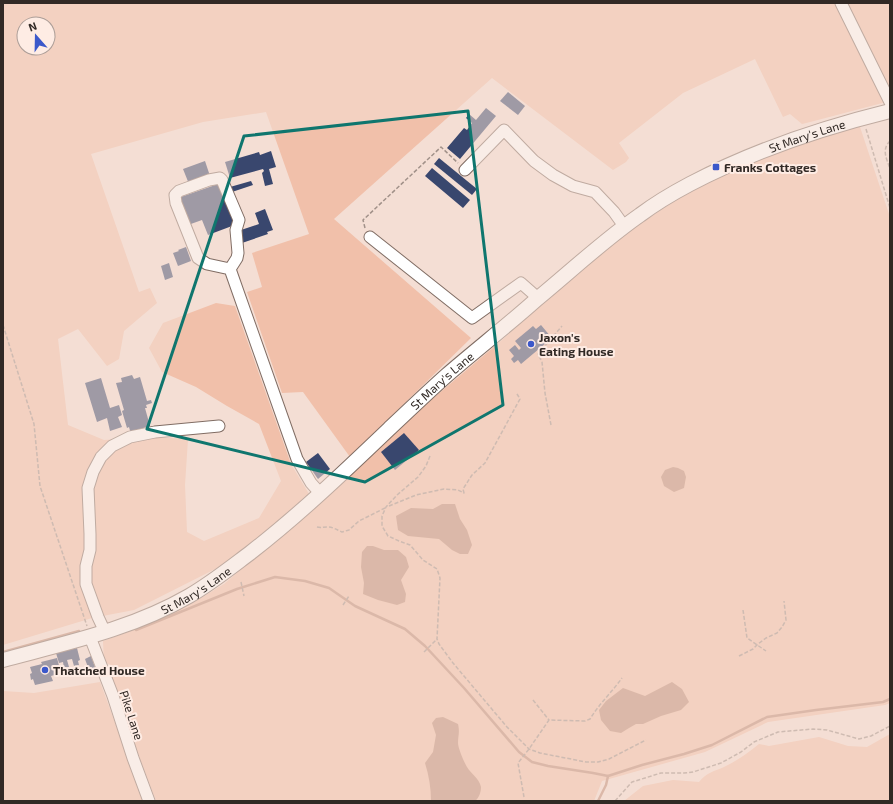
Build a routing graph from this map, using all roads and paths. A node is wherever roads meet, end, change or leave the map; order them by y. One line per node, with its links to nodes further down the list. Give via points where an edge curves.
1 (841, 3): 2 (street)
2 (890, 102)
3 (890, 111): 4 (main road, St Mary's Lane)
4 (862, 118): 8 (path); 9 (main road, St Mary's Lane, via 765,150 732,164 666,198)
5 (890, 141): 6 (path, via 885,147)
6 (890, 169)
7 (465, 170): 9 (street, via 504,130 534,161 552,174 573,186 595,192); 10 (path, via 441,147 363,220)
8 (890, 208)
9 (624, 226): 12 (main road, St Mary's Lane)
10 (370, 236): 12 (street, via 472,318 521,283)
11 (230, 269): 11 (street, via 207,264 198,258 176,203 175,195 179,192 209,180 222,180 238,220 238,253); 19 (street, via 297,459)
12 (538, 298): 19 (main road, St Mary's Lane, via 448,374)
13 (3, 325): 29 (path, via 34,424 40,486)
14 (562, 326): 16 (path, via 538,354 542,362)
15 (517, 394): 20 (path, via 520,399 486,463 472,475 463,489 464,493 444,489 416,495)
16 (551, 425)
17 (219, 426): 28 (street, via 130,437 112,446 101,457 88,488 90,550 86,566 86,584)
18 (430, 456): 20 (path, via 418,477)
19 (320, 493): 28 (main road, St Mary's Lane, via 219,577 157,613)
20 (386, 507): 21 (path, via 359,521 349,530 342,532 333,528); 30 (path, via 382,516 382,526 388,536 410,545 423,560 437,569 440,578)
21 (317, 527)
22 (241, 582): 23 (path)
23 (244, 596)
24 (349, 596): 26 (path)
25 (784, 601): 31 (path, via 786,620 782,627)
26 (343, 605)
27 (743, 610): 31 (path, via 747,638)
28 (105, 632): 29 (main road, St Mary's Lane)
29 (90, 637): 35 (main road, St Mary's Lane); 43 (street, Pike Lane)
30 (437, 639): 33 (path); 41 (path, via 438,644 492,710)
31 (757, 645): 32 (path); 34 (path, via 753,650)
32 (766, 651)
33 (424, 652)
34 (739, 656)
35 (3, 660)
36 (622, 678): 38 (path, via 590,719)
37 (533, 700): 38 (path)
38 (549, 720): 41 (path)
39 (890, 726): 44 (path, via 871,736 859,738 827,730 778,732 754,742 721,763 693,772 662,773 632,782)
40 (646, 740): 41 (path, via 610,759 598,762 586,762)
41 (530, 749): 42 (path, via 518,763)
42 (524, 797)
43 (150, 801)
44 (615, 801)

